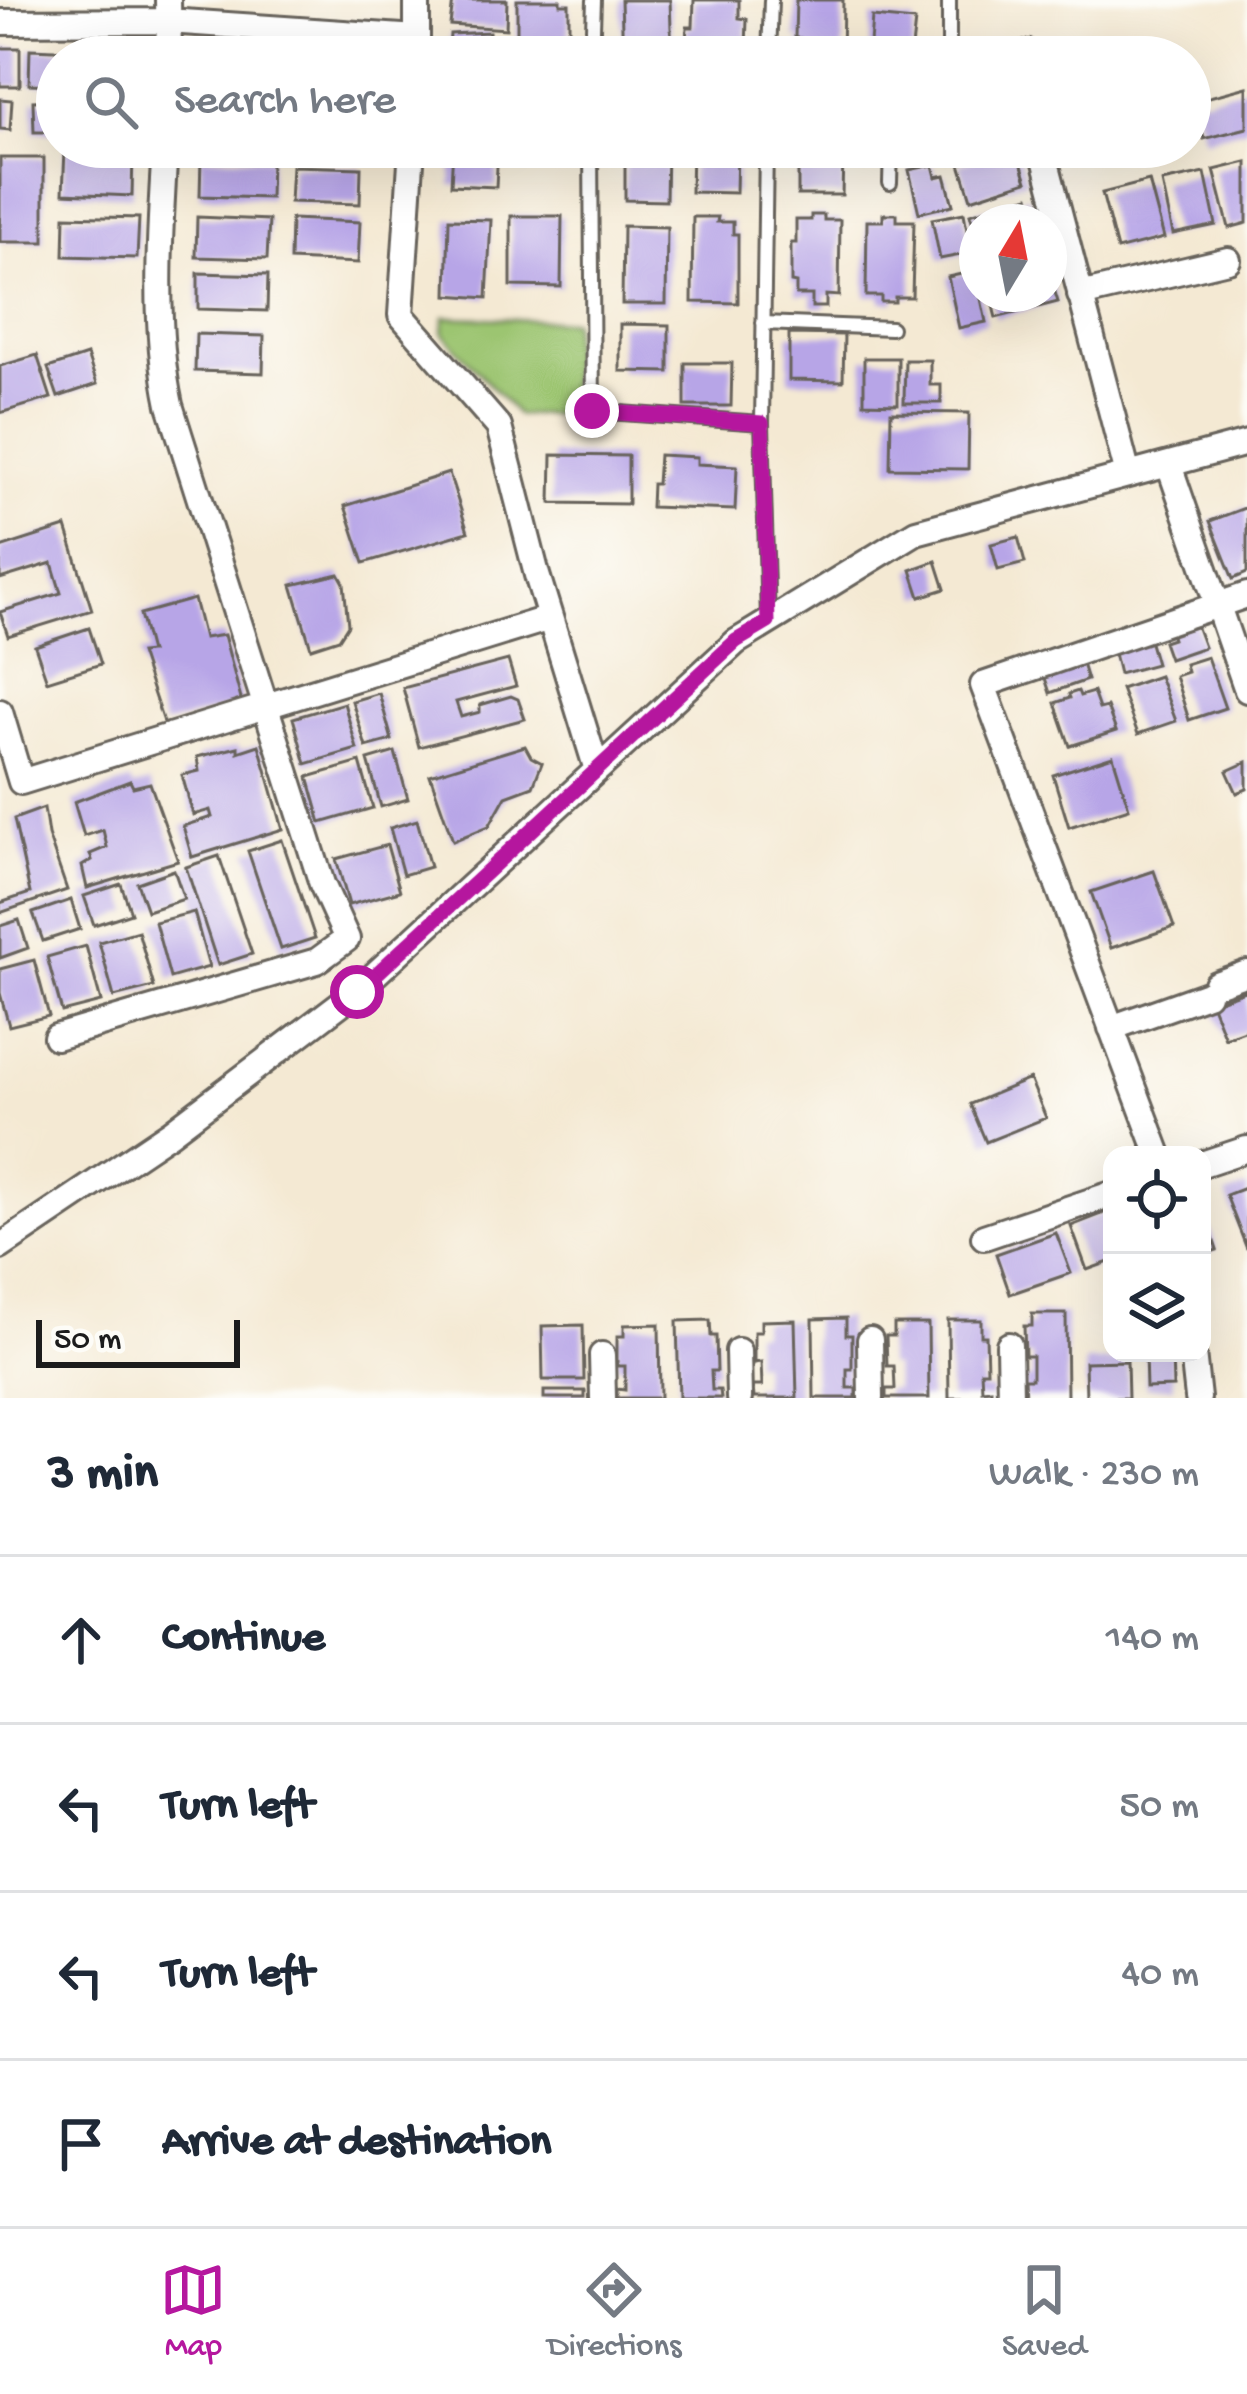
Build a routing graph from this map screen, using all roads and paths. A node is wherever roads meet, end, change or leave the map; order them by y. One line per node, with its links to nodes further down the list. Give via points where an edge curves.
1 (417, 0): 8 (street)
2 (594, 0): 9 (lane)
3 (771, 0): 10 (lane)
4 (949, 0): 11 (lane)
5 (168, 11): 6 (street); 7 (street)
6 (0, 22)
7 (341, 36)
8 (417, 36)
9 (593, 36)
10 (770, 36)
11 (949, 36)
12 (164, 168): 34 (street, via 164,379)
13 (410, 168): 31 (street, via 400,314 499,427)
14 (591, 168): 24 (lane)
15 (766, 168): 21 (lane)
16 (890, 168): 18 (lane)
17 (1047, 168): 20 (street)
18 (890, 183)
19 (1228, 260): 20 (street)
20 (1080, 295): 28 (street)
21 (764, 323): 22 (lane); 25 (lane)
22 (891, 328)
23 (575, 411): 24 (lane)
24 (592, 411): 25 (lane)
25 (762, 423): 32 (lane)
26 (1247, 443): 27 (street)
27 (1169, 465): 28 (street); 30 (street)
28 (1128, 475): 32 (street, via 916,532)
29 (1247, 595): 30 (street)
30 (1217, 605): 33 (street); 39 (street, via 983,685)
31 (550, 618): 34 (street); 36 (street)
32 (768, 622): 36 (street, via 736,641)
33 (1247, 690)
34 (263, 707): 37 (street); 40 (street, via 347,939 317,961)
35 (0, 712): 37 (street)
36 (597, 770): 46 (street, via 357,992)
37 (10, 783)
38 (1247, 973): 39 (street)
39 (1111, 1028): 41 (street)
40 (56, 1036)
41 (1156, 1146)
42 (1247, 1149): 43 (street)
43 (1211, 1161)
44 (1103, 1197): 45 (street)
45 (984, 1237)
46 (0, 1247)
47 (870, 1340): 54 (street)
48 (1009, 1345): 55 (street)
49 (738, 1351): 53 (street)
50 (602, 1355): 52 (street)
51 (1194, 1362): 56 (street)
52 (603, 1398)
53 (739, 1398)
54 (871, 1398)
55 (1010, 1398)
56 (1198, 1398)

